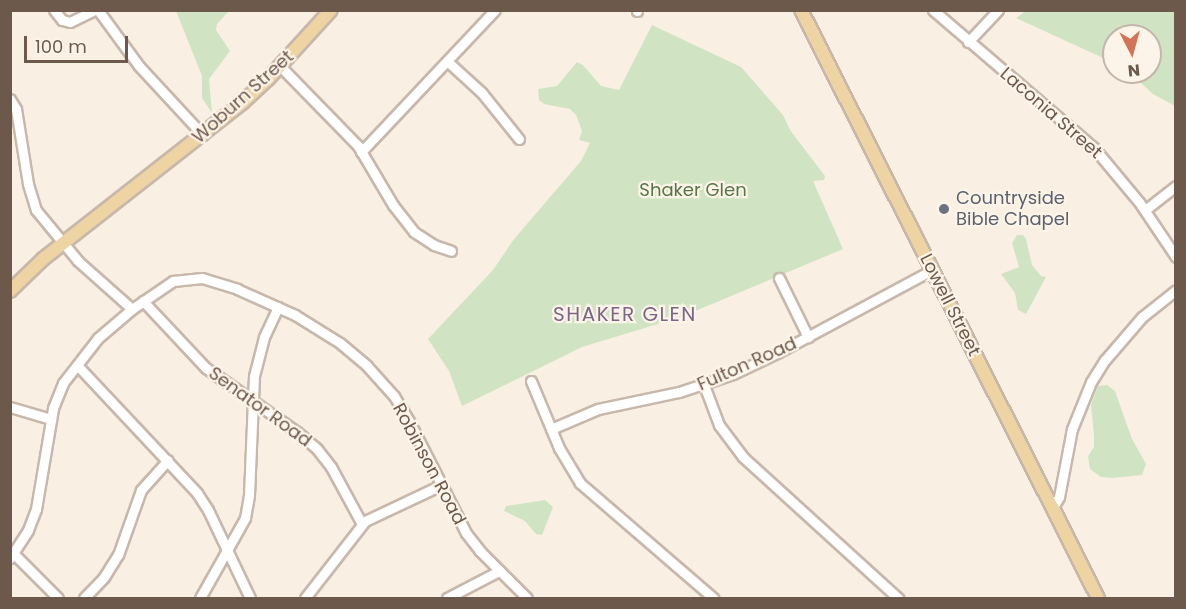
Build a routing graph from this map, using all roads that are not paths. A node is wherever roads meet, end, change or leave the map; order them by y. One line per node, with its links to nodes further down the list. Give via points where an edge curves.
1 (54, 10): 2 (street, via 62,20 70,22)
2 (97, 10): 12 (street, via 139,66)
3 (331, 10): 10 (main road, Woburn Street)
4 (495, 10): 9 (street)
5 (801, 10): 20 (main road, Lowell Street)
6 (933, 10): 8 (street, Laconia Street)
7 (998, 10): 8 (street)
8 (968, 42): 16 (street, Laconia Street, via 1094,148)
9 (447, 61): 13 (street, via 482,93); 14 (street)
10 (280, 66): 12 (main road, Woburn Street); 14 (street)
11 (10, 99): 17 (street, via 21,130 31,197 44,221)
12 (203, 135): 17 (main road, Woburn Street)
13 (519, 139)
14 (361, 152): 18 (street, via 414,232)
15 (1176, 186): 16 (street)
16 (1145, 210): 19 (street, Laconia Street)
17 (64, 243): 23 (main road, Woburn Street); 26 (street)
18 (451, 250)
19 (1176, 256)
20 (932, 270): 27 (street, Fulton Road); 37 (main road, Lowell Street)
21 (779, 278): 27 (street)
22 (1176, 290): 37 (street, via 1142,317 1091,382 1072,429 1059,497)
23 (10, 291)
24 (143, 301): 25 (street, Robinson Road, via 173,281 196,278 215,281); 26 (street, Robinson Road); 31 (street, Senator Road, via 196,358)
25 (278, 307): 31 (street, via 261,347); 36 (street, Robinson Road, via 340,343 383,383 410,423)
26 (132, 309): 28 (street, Robinson Road, via 105,331)
27 (808, 337): 30 (street, Fulton Road)
28 (77, 364): 33 (street, Robinson Road, via 58,393); 35 (street)
29 (531, 381): 34 (street)
30 (704, 385): 34 (street, Fulton Road, via 598,410); 50 (street, via 719,425 743,457)
31 (252, 401): 38 (street, Senator Road, via 322,454); 39 (street, via 247,508)
32 (10, 407): 33 (street)
33 (51, 419): 40 (street, Robinson Road, via 36,509)
34 (551, 429): 49 (street, via 580,483)
35 (168, 460): 39 (street, via 203,501); 43 (street, via 141,490 118,555)
36 (441, 485): 38 (street); 41 (street, Robinson Road, via 462,527)
37 (1053, 509): 51 (main road, Lowell Street)
38 (362, 524): 46 (street)
39 (227, 553): 44 (street); 45 (street)
40 (12, 556): 42 (street)
41 (499, 571): 47 (street); 48 (street, Robinson Road)
42 (58, 598)
43 (84, 598)
44 (200, 598)
45 (250, 598)
46 (305, 598)
47 (447, 598)
48 (527, 598)
49 (713, 598)
50 (898, 598)
51 (1098, 598)

